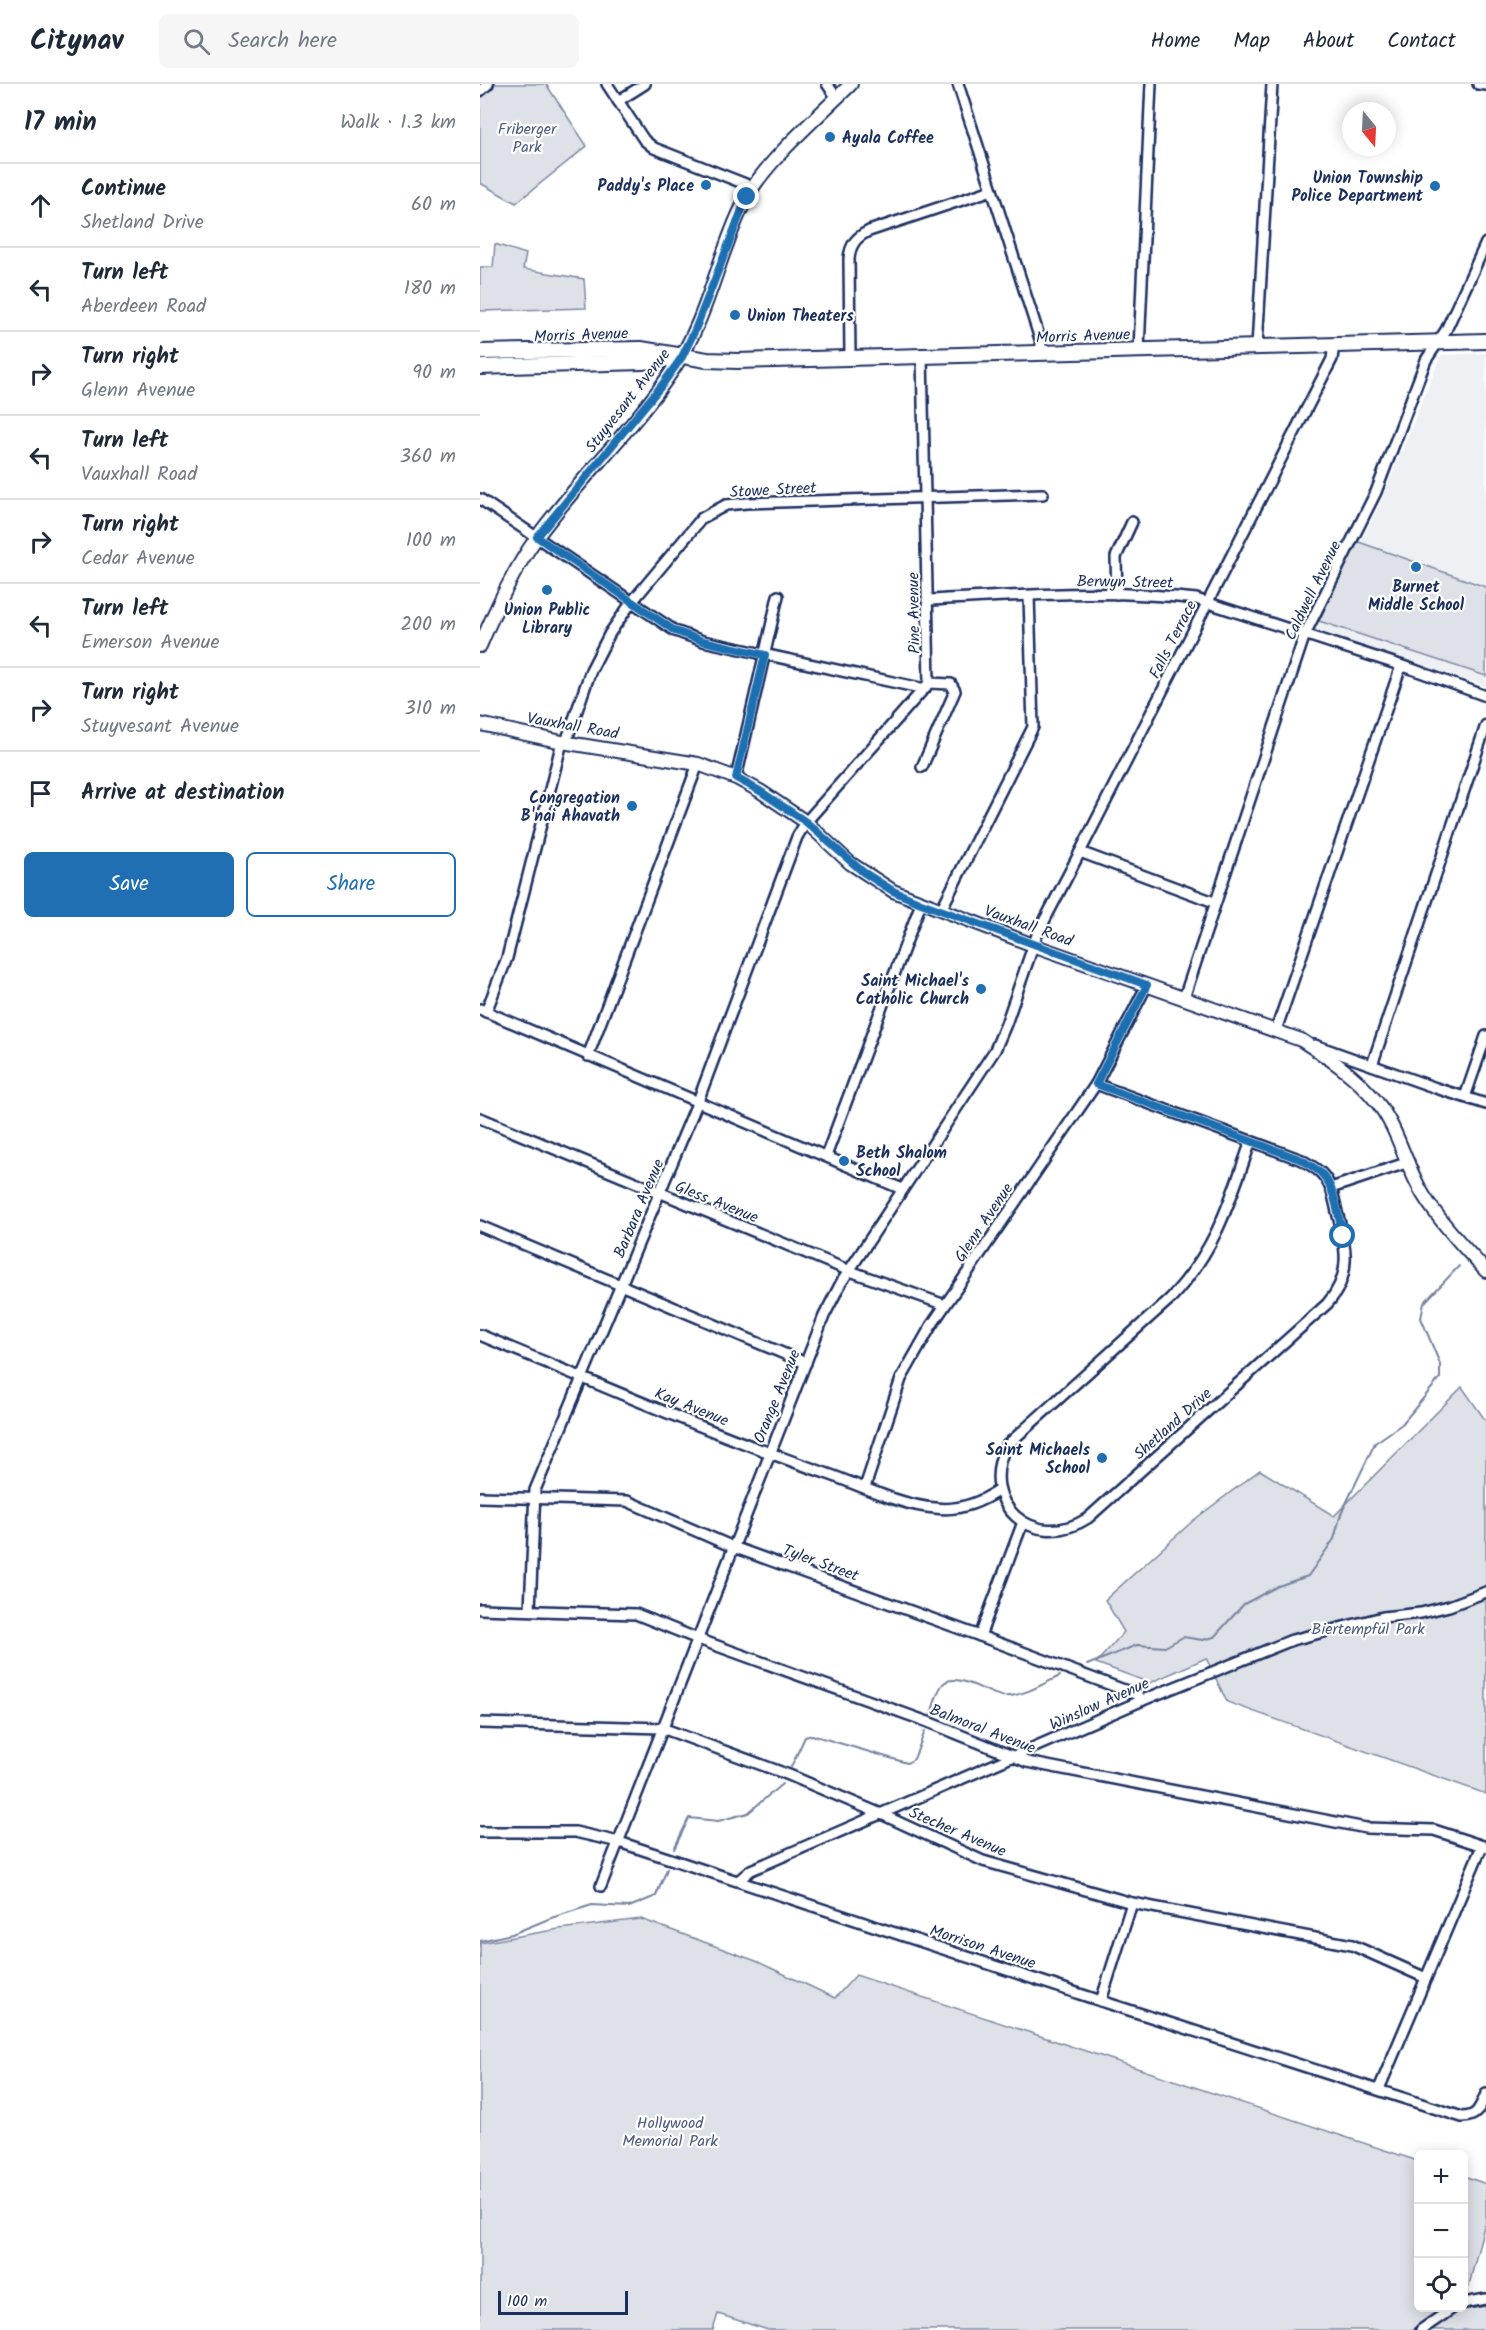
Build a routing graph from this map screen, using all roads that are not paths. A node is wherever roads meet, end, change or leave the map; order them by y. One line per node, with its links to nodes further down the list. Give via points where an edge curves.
1 (488, 84): 11 (street)
2 (607, 84): 13 (street)
3 (645, 84): 13 (street)
4 (827, 84): 12 (street)
5 (851, 84): 12 (street, Stuyvesant Avenue)
6 (958, 84): 15 (street)
7 (1151, 84): 21 (street)
8 (1272, 84): 20 (street)
9 (1478, 84): 10 (street)
10 (1486, 85)
11 (480, 91)
12 (837, 98): 14 (street, Stuyvesant Avenue)
13 (618, 101): 14 (street, via 644,140 654,148)
14 (753, 187): 25 (street, Stuyvesant Avenue)
15 (992, 190): 23 (street); 26 (street, via 869,231 855,240 849,259)
16 (1486, 243): 18 (street, Caldwell Avenue)
17 (1486, 341): 18 (main road, Morris Avenue)
18 (1437, 342): 19 (main road, Morris Avenue); 39 (street, Caldwell Avenue, via 1426,360 1376,492)
19 (1334, 345): 20 (main road, Morris Avenue); 37 (street, Falls Terrace, via 1332,358)
20 (1257, 347): 21 (main road, Morris Avenue)
21 (1139, 349): 23 (main road, Morris Avenue)
22 (480, 352): 25 (main road, Morris Avenue, via 641,349)
23 (1042, 352): 24 (main road, Morris Avenue)
24 (922, 356): 26 (main road, Morris Avenue); 30 (street, Pine Avenue)
25 (682, 357): 26 (main road, Morris Avenue, via 723,361); 27 (main road, Morris Avenue, via 642,362); 32 (street, Stuyvesant Avenue)
26 (850, 357)
27 (480, 367)
28 (1043, 494): 30 (street, Stowe Street)
29 (480, 499): 32 (street)
30 (926, 499): 36 (street, Pine Avenue); 38 (street, Stowe Street, via 726,505 708,513 690,529)
31 (1132, 522): 33 (street, via 1116,557)
32 (537, 537): 38 (street); 40 (street, Stuyvesant Avenue, via 497,605)
33 (1117, 594): 35 (street, Berwyn Street); 37 (street, Berwyn Street, via 1164,595)
34 (778, 596): 41 (street)
35 (1029, 596): 36 (street, Berwyn Street); 55 (street, via 1033,727)
36 (927, 600): 43 (street, Pine Avenue)
37 (1207, 602): 39 (street, Berwyn Street); 52 (street, Falls Terrace)
38 (631, 603): 41 (street, via 684,635); 47 (street, Stowe Street, via 591,670)
39 (1305, 634): 42 (street, Berwyn Street); 53 (street, Caldwell Avenue)
40 (480, 646)
41 (765, 655): 43 (street); 50 (street)
42 (1401, 666): 44 (street, Berwyn Street); 60 (street)
43 (927, 686): 49 (street, via 951,684 955,691); 51 (street)
44 (1486, 696)
45 (480, 724): 47 (street, Vauxhall Road)
46 (1486, 725): 64 (street)
47 (564, 742): 48 (street, Vauxhall Road); 59 (street, Stowe Street, via 507,958)
48 (698, 764): 50 (street, Vauxhall Road); 63 (street)
49 (922, 767)
50 (736, 778): 51 (street, Vauxhall Road)
51 (806, 822): 54 (street, Vauxhall Road, via 863,872); 67 (street, Barbara Avenue)
52 (1080, 852): 53 (street); 56 (street, Falls Terrace)
53 (1214, 902): 58 (street, Caldwell Avenue)
54 (921, 903): 55 (street, Vauxhall Road); 71 (street)
55 (941, 910): 56 (street, Vauxhall Road)
56 (1033, 945): 57 (street, Vauxhall Road); 74 (street, Orange Avenue, via 995,1050)
57 (1147, 985): 58 (street, Vauxhall Road); 65 (street, Glenn Avenue)
58 (1184, 998): 60 (street, Vauxhall Road)
59 (483, 1011): 63 (street)
60 (1276, 1030): 62 (street, Vauxhall Road)
61 (1486, 1036): 66 (street)
62 (1301, 1040): 64 (street); 72 (street, Vauxhall Road, via 1334,1061 1377,1102)
63 (588, 1056): 67 (street)
64 (1372, 1065): 66 (street)
65 (1096, 1084): 70 (street); 80 (street, Glenn Avenue)
66 (1465, 1097): 68 (street)
67 (698, 1101): 71 (street); 75 (street, Barbara Avenue)
68 (1486, 1104)
69 (480, 1118): 75 (street, Gless Avenue)
70 (1251, 1142): 73 (street, via 1302,1160 1323,1174); 86 (street, via 1221,1225 1201,1263 1171,1298 1008,1443 1000,1456)
71 (826, 1156): 74 (street)
72 (1408, 1162): 73 (street); 77 (street, Vauxhall Road, via 1424,1196)
73 (1331, 1188): 89 (street, Shetland Drive, via 1346,1253 1342,1280 1332,1299 1088,1518 1062,1530 1044,1530)
74 (902, 1189): 78 (street, Orange Avenue)
75 (660, 1194): 78 (street, Gless Avenue); 79 (street, Barbara Avenue)
76 (480, 1226): 79 (street)
77 (1486, 1270)
78 (850, 1271): 80 (street, Gless Avenue); 82 (street, Orange Avenue, via 824,1316)
79 (622, 1285): 82 (street); 83 (street, Barbara Avenue)
80 (945, 1305): 85 (street, Glenn Avenue, via 901,1379)
81 (480, 1335): 83 (street, Kay Avenue)
82 (806, 1363): 84 (street, Orange Avenue)
83 (583, 1377): 84 (street, Kay Avenue); 88 (street, Barbara Avenue)
84 (770, 1454): 85 (street, Kay Avenue); 90 (street, Orange Avenue)
85 (865, 1487): 86 (street, Kay Avenue, via 916,1505 943,1509 973,1504)
86 (999, 1490): 89 (street, via 1006,1506)
87 (480, 1497): 88 (street, Tyler Street)
88 (534, 1499): 90 (street, Tyler Street, via 627,1501); 93 (street, Barbara Avenue)
89 (1023, 1522): 94 (street)
90 (733, 1547): 94 (street, Tyler Street); 95 (street, Orange Avenue)
91 (1486, 1592): 96 (street, Winslow Avenue, via 1421,1613 1383,1617 1292,1640)
92 (480, 1609): 93 (street, Balmoral Avenue)
93 (530, 1610): 95 (street, Balmoral Avenue, via 636,1614)
94 (980, 1636): 96 (street, Tyler Street)
95 (698, 1639): 98 (street, Orange Avenue); 99 (street, Balmoral Avenue)
96 (1143, 1700): 99 (street, Winslow Avenue)
97 (480, 1723): 98 (street, Stecher Avenue)
98 (662, 1728): 100 (street, Stecher Avenue); 102 (street, Orange Avenue)
99 (1014, 1757): 100 (street, Winslow Avenue); 103 (street, Balmoral Avenue, via 1348,1825 1434,1830)
100 (881, 1814): 104 (street, Winslow Avenue, via 751,1870); 106 (street, Stecher Avenue, via 983,1861)
101 (480, 1832): 102 (street, Morrison Avenue, via 575,1832)
102 (619, 1842): 104 (street, Morrison Avenue); 105 (street, Orange Avenue)
103 (1484, 1847): 107 (street)
104 (738, 1881): 108 (street, Morrison Avenue)
105 (601, 1886)
106 (1132, 1903): 107 (street, Stecher Avenue, via 1352,1945); 108 (street)
107 (1426, 1978): 109 (street)
108 (1101, 2001): 109 (street, Morrison Avenue)
109 (1379, 2089): 110 (street, Morrison Avenue, via 1462,2117 1472,2117)
110 (1486, 2094)
111 (1486, 2298): 112 (street)
112 (1468, 2302)
113 (1446, 2312): 114 (street)
114 (1421, 2330)

